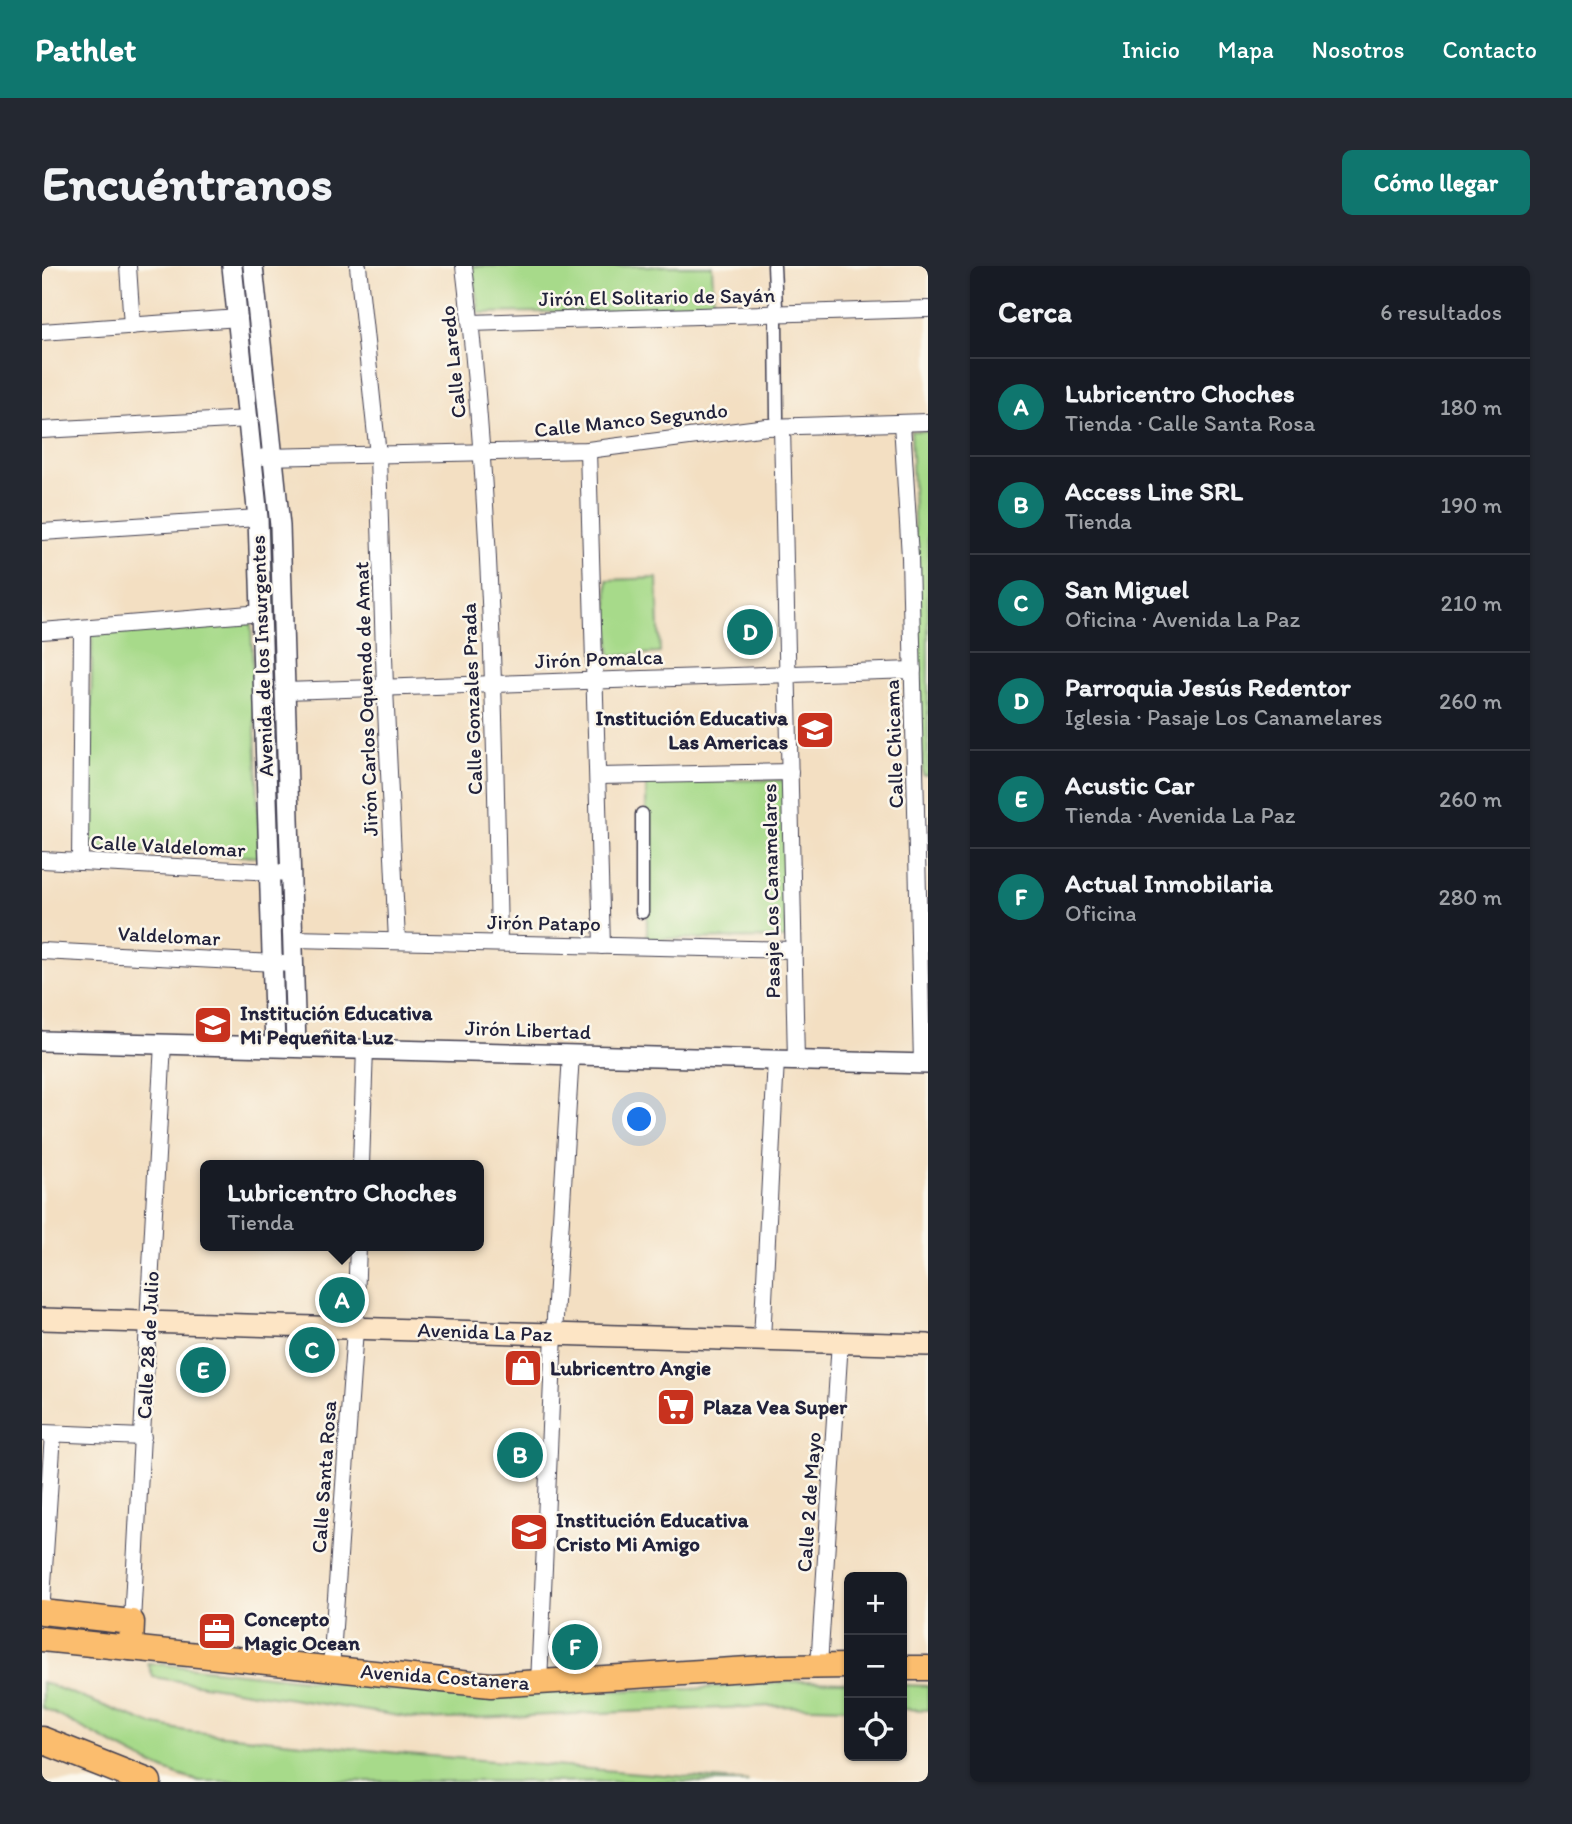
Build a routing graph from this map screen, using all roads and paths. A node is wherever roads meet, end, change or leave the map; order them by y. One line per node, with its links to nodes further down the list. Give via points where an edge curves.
1 (128, 266): 12 (street)
2 (232, 266): 9 (street, Avenida de los Insurgentes)
3 (253, 266): 23 (street, Avenida de los Insurgentes)
4 (358, 266): 21 (street, Jirón Carlos Oquendo de Amat)
5 (464, 266): 11 (street, Calle Laredo)
6 (774, 266): 7 (street)
7 (776, 307)
8 (928, 309): 11 (street, Jirón El Solitario de Sayán)
9 (239, 318): 12 (street); 14 (street, Avenida de los Insurgentes)
10 (776, 321): 15 (street, Pasaje Los Canamelares)
11 (471, 323): 20 (street, Calle Laredo)
12 (132, 326): 13 (street)
13 (42, 332)
14 (250, 419): 18 (street); 22 (street, Avenida de los Insurgentes)
15 (779, 422): 16 (street, Calle Manco Segundo); 19 (street, Calle Manco Segundo); 30 (street, Pasaje Los Canamelares)
16 (902, 422): 17 (street, Calle Manco Segundo); 29 (street, Calle Chicama)
17 (928, 422)
18 (42, 430)
19 (587, 450): 20 (street, Calle Manco Segundo); 31 (street)
20 (483, 453): 21 (street, Calle Manco Segundo); 32 (street, Calle Gonzales Prada)
21 (378, 455): 23 (street, Calle Manco Segundo); 33 (street, Jirón Carlos Oquendo de Amat)
22 (254, 457): 23 (street, Calle Manco Segundo); 24 (street, Avenida de los Insurgentes)
23 (275, 457): 34 (street, Avenida de los Insurgentes)
24 (258, 519): 25 (street); 26 (street, Avenida de los Insurgentes)
25 (42, 532)
26 (262, 612): 27 (street); 41 (street, Avenida de los Insurgentes)
27 (82, 630): 28 (street); 40 (street)
28 (42, 632)
29 (913, 670): 30 (street, Jirón Pomalca); 37 (street, Calle Chicama)
30 (787, 673): 31 (street, Jirón Pomalca); 35 (street, Pasaje Los Canamelares)
31 (597, 681): 32 (street, Jirón Pomalca); 36 (street)
32 (495, 684): 33 (street, Jirón Pomalca); 47 (street, Calle Gonzales Prada)
33 (385, 688): 34 (street, Jirón Pomalca); 46 (street, Jirón Carlos Oquendo de Amat)
34 (285, 691): 42 (street, Avenida de los Insurgentes)
35 (790, 772): 36 (street); 49 (street, Pasaje Los Canamelares)
36 (599, 776): 48 (street)
37 (922, 786): 43 (street, Calle Chicama)
38 (642, 814): 44 (street)
39 (42, 860): 40 (street, Calle Valdelomar)
40 (80, 862): 41 (street, Calle Valdelomar)
41 (270, 872): 42 (street, Calle Valdelomar); 51 (street, Avenida de los Insurgentes)
42 (291, 873): 45 (street, Avenida de los Insurgentes)
43 (923, 886): 53 (street, Calle Chicama)
44 (642, 912)
45 (293, 939): 46 (street, Jirón Patapo); 52 (street, Avenida de los Insurgentes)
46 (397, 941): 47 (street, Jirón Patapo)
47 (499, 943): 48 (street, Jirón Patapo)
48 (602, 946): 49 (street, Jirón Patapo)
49 (794, 950): 61 (street, Pasaje Los Canamelares)
50 (42, 951): 51 (street, Valdelomar)
51 (272, 963): 52 (street, Valdelomar); 56 (street, Avenida de los Insurgentes)
52 (293, 964): 57 (street, Avenida de los Insurgentes)
53 (924, 982): 62 (street, Calle Chicama)
54 (42, 1041): 55 (street, Jirón Libertad)
55 (163, 1043): 56 (street, Jirón Libertad); 66 (street, Calle 28 de Julio)
56 (275, 1046): 57 (street, Jirón Libertad)
57 (296, 1046): 58 (street, Jirón Libertad)
58 (365, 1048): 59 (street, Jirón Libertad); 63 (street)
59 (571, 1054): 60 (street, Jirón Libertad); 68 (street)
60 (776, 1059): 61 (street, Jirón Libertad); 69 (street)
61 (796, 1060): 62 (street, Jirón Libertad)
62 (925, 1064)
63 (361, 1160)
64 (358, 1251): 67 (street, Calle Santa Rosa)
65 (42, 1319): 66 (main road, Avenida La Paz)
66 (149, 1323): 67 (main road, Avenida La Paz); 73 (street, Calle 28 de Julio)
67 (355, 1329): 68 (main road, Avenida La Paz); 83 (street, Calle Santa Rosa)
68 (554, 1334): 69 (main road, Avenida La Paz); 84 (street)
69 (762, 1340): 70 (main road, Avenida La Paz)
70 (840, 1341): 71 (main road, Avenida La Paz); 79 (street, Calle 2 de Mayo)
71 (928, 1345)
72 (47, 1434): 73 (street); 74 (street)
73 (143, 1437): 76 (street, Calle 28 de Julio)
74 (42, 1599)
75 (42, 1612): 76 (main road)
76 (132, 1622): 78 (main road, Calle 28 de Julio)
77 (42, 1639): 78 (main road, Avenida Costanera)
78 (131, 1648): 83 (main road, Avenida Costanera)
79 (819, 1666): 80 (main road, Avenida Costanera); 84 (main road, Avenida Costanera)
80 (844, 1666)
81 (907, 1668): 82 (main road)
82 (928, 1668)
83 (331, 1669): 84 (main road, Avenida Costanera, via 491,1685)
84 (539, 1684)
85 (42, 1740): 86 (highway)
86 (148, 1782)

